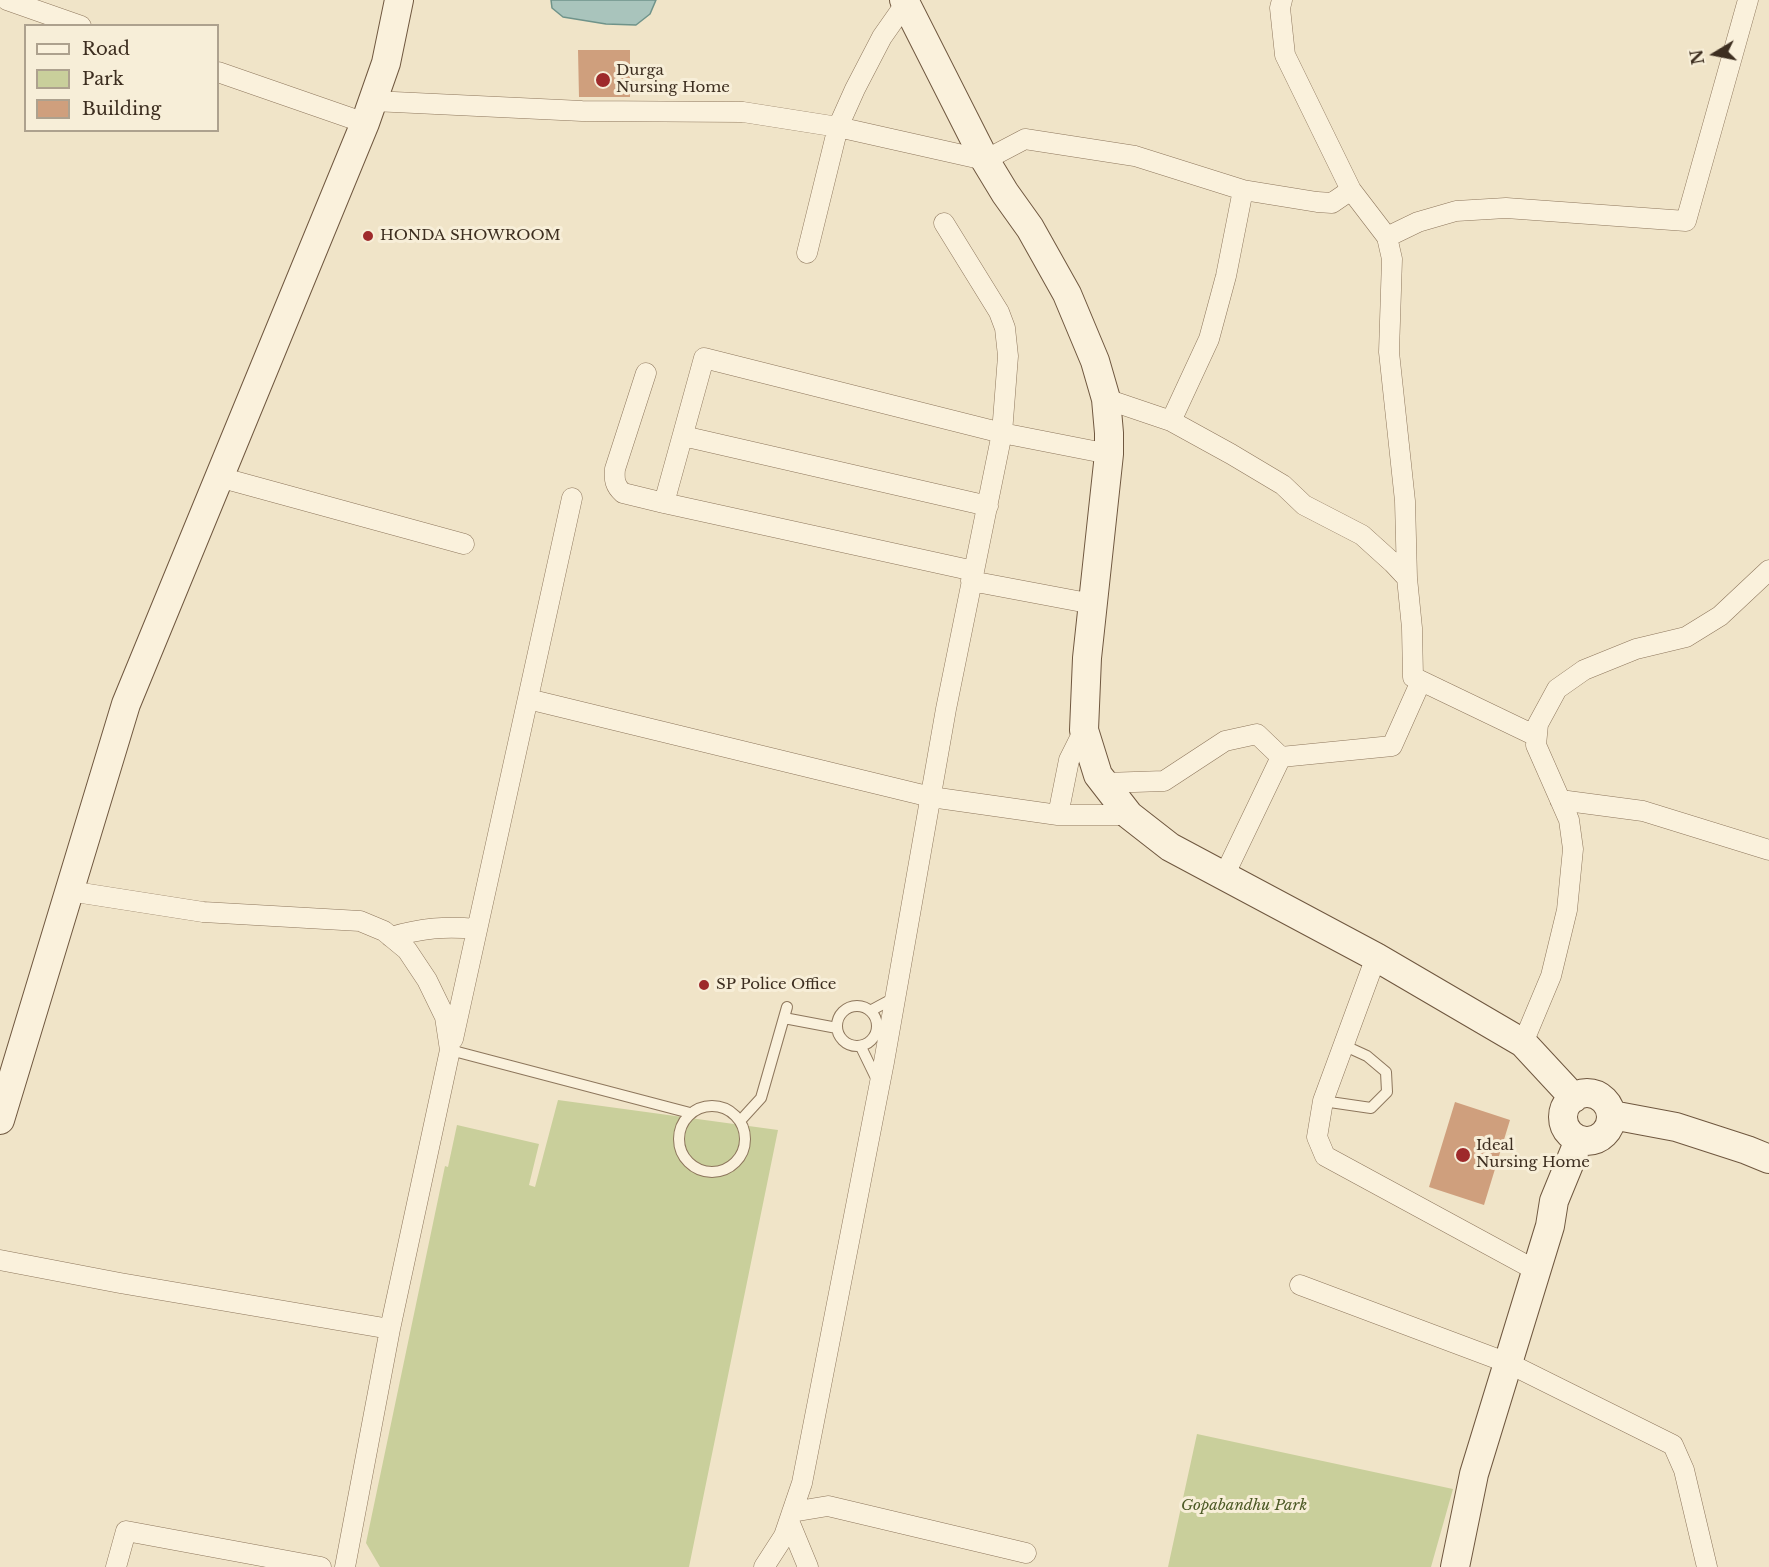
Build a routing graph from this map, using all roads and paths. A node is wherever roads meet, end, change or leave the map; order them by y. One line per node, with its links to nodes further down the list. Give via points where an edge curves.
1 (7, 0): 6 (street)
2 (399, 0): 8 (main road, via 386,63)
3 (1282, 0): 12 (street, via 1285,55)
4 (1748, 0): 14 (street, via 1686,221 1506,208 1455,212 1418,222)
5 (906, 1): 9 (street, via 882,37); 10 (main road)
6 (75, 24)
7 (219, 72): 8 (street)
8 (369, 112): 9 (street, via 743,112); 22 (main road)
9 (838, 127): 10 (street); 15 (street)
10 (986, 160): 11 (street, via 1025,139 1135,156); 17 (main road, via 1067,294)
11 (1243, 190): 12 (street, via 1332,203); 18 (street, via 1209,339)
12 (1351, 190): 14 (street)
13 (944, 223): 19 (street, via 1005,328 1008,356)
14 (1387, 237): 29 (street, via 1392,259 1389,352 1406,501)
15 (807, 253)
16 (646, 373): 24 (street, via 614,480 623,493)
17 (1106, 399): 18 (street); 21 (main road)
18 (1171, 421): 29 (street, via 1283,485 1305,505 1362,535)
19 (1002, 434): 20 (street, via 704,358); 21 (street); 25 (street)
20 (682, 436): 24 (street); 25 (street)
21 (1109, 454): 30 (main road)
22 (219, 477): 26 (street); 43 (main road, via 126,704)
23 (572, 498): 32 (street)
24 (664, 503): 28 (street)
25 (988, 506): 28 (street)
26 (464, 544)
27 (1769, 570): 34 (street, via 1720,616 1686,637 1636,649 1584,670 1557,689 1538,724)
28 (972, 576): 30 (street); 37 (street)
29 (1407, 578): 31 (street, via 1413,677)
30 (1093, 604): 33 (main road)
31 (1421, 681): 34 (street); 35 (street, via 1392,746)
32 (528, 699): 37 (street); 44 (street)
33 (1084, 730): 36 (main road, via 1098,775); 39 (street, via 1069,760)
34 (1536, 736): 38 (street, via 1536,745)
35 (1281, 757): 36 (street, via 1257,734 1225,741 1164,781); 42 (street)
36 (1105, 783): 40 (main road)
37 (932, 797): 39 (street); 47 (street)
38 (1560, 800): 41 (street, via 1643,811); 52 (street, via 1569,820 1573,849 1567,910 1551,976)
39 (1058, 815): 40 (street)
40 (1130, 815): 42 (main road, via 1170,847)
41 (1769, 850)
42 (1224, 876): 46 (main road)
43 (69, 891): 45 (street, via 203,912 360,921); 56 (main road)
44 (477, 929): 45 (street, via 416,929); 55 (street)
45 (392, 937): 55 (street, via 407,950 427,980 445,1017)
46 (1376, 957): 52 (main road); 53 (street)
47 (896, 997): 49 (lane); 57 (street)
48 (787, 1007): 50 (lane)
49 (870, 1011): 51 (lane, via 851,1006 840,1015); 54 (lane, via 877,1022 876,1034)
50 (784, 1018): 51 (lane); 63 (lane, via 761,1098)
51 (837, 1028): 54 (lane, via 842,1041)
52 (1523, 1043): 58 (main road)
53 (1343, 1045): 59 (street); 59 (lane, via 1367,1056 1386,1072 1387,1092 1371,1108)
54 (861, 1047): 57 (lane)
55 (450, 1050): 60 (lane); 69 (street)
56 (6, 1078): 62 (main road)
57 (880, 1085): 71 (street, via 811,1441)
58 (1574, 1098): 61 (main road, via 1584,1093 1600,1096); 64 (main road, via 1564,1110 1563,1121)
59 (1323, 1101): 67 (street, via 1317,1137 1325,1156)
60 (690, 1113): 63 (lane, via 711,1105 723,1107); 63 (lane, via 683,1121 678,1142 686,1161 704,1172 724,1170 741,1155 745,1132)
61 (1612, 1115): 64 (main road, via 1604,1135 1590,1142); 65 (main road, via 1676,1127)
62 (0, 1120)
63 (740, 1121)
64 (1579, 1140): 67 (main road, via 1554,1201)
65 (1769, 1159)
66 (0, 1260): 69 (street)
67 (1537, 1271): 70 (main road)
68 (1300, 1285): 70 (street)
69 (390, 1329): 75 (street)
70 (1508, 1363): 78 (main road, via 1474,1474); 79 (street, via 1673,1445 1684,1470)
71 (791, 1516): 72 (street, via 828,1506); 76 (street, via 784,1536); 77 (street)
72 (1026, 1553)
73 (116, 1567): 74 (street, via 126,1531)
74 (321, 1567)
75 (345, 1567)
76 (764, 1567)
77 (808, 1567)
78 (1455, 1567)
79 (1707, 1567)

